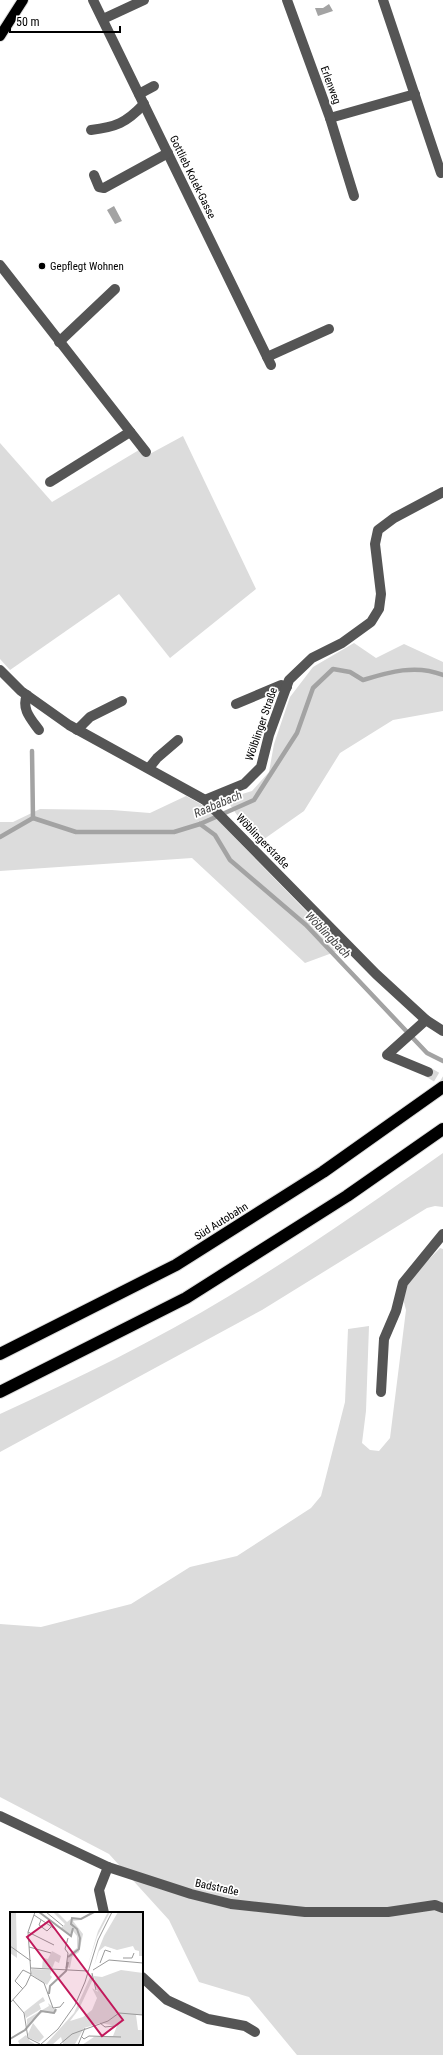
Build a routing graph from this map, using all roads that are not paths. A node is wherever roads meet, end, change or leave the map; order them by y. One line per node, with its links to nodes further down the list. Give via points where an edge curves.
1 (23, 0): 7 (main road)
2 (93, 0): 6 (street, Gottlieb Kotek-Gasse)
3 (144, 0): 6 (street)
4 (287, 0): 12 (street, Erlenweg)
5 (383, 0): 10 (street)
6 (103, 19): 9 (street, Gottlieb Kotek-Gasse)
7 (0, 36)
8 (154, 86): 9 (street)
9 (139, 94): 11 (street, Gottlieb Kotek-Gasse)
10 (414, 94): 12 (street, Erlenweg); 15 (street)
11 (144, 104): 13 (street, via 130,119 114,126); 14 (street, Gottlieb Kotek-Gasse)
12 (330, 118): 17 (street)
13 (91, 130)
14 (168, 152): 16 (street, via 104,188 99,187); 20 (street, Gottlieb Kotek-Gasse, via 269,361)
15 (440, 173)
16 (94, 175)
17 (354, 196)
18 (0, 266): 21 (street)
19 (115, 289): 21 (street)
20 (329, 329)
21 (59, 342): 22 (street)
22 (130, 432): 23 (street); 24 (street)
23 (146, 452)
24 (50, 482)
25 (443, 492): 27 (street, Wölblinger Straße, via 394,518 378,530 375,544 381,594 379,609 371,622 342,643 312,658 289,680)
26 (0, 670): 28 (street, Wöblingerstraße)
27 (287, 687): 30 (street, via 281,684); 35 (street, Wölblinger Straße, via 269,735 261,767 244,784)
28 (27, 695): 31 (street, via 24,702 27,714); 32 (street, Wöblingerstraße)
29 (122, 701): 32 (street, via 90,717)
30 (236, 704)
31 (39, 730)
32 (77, 730): 34 (street, Wöblingerstraße)
33 (178, 740): 34 (street)
34 (149, 768): 35 (street, Wöblingerstraße)
35 (205, 800): 36 (street, Wöblingerstraße)
36 (424, 1022): 37 (street, Wöblingerstraße); 38 (street, via 387,1055)
37 (443, 1031)
38 (428, 1072)
39 (443, 1086): 42 (highway, Süd Autobahn, via 323,1172 176,1265)
40 (443, 1129): 43 (highway, via 347,1196 186,1298)
41 (443, 1234): 44 (street, via 403,1283 396,1311 384,1339)
42 (0, 1354)
43 (0, 1392)
44 (381, 1392)
45 (0, 1816): 46 (street, Badstraße)
46 (108, 1867): 47 (street, Badstraße, via 231,1904 306,1912 388,1912 435,1905); 48 (street, via 99,1890)
47 (443, 1908)
48 (104, 1912)
49 (143, 1978): 50 (street, via 167,2000 208,2019 245,2026)
50 (255, 2032)

